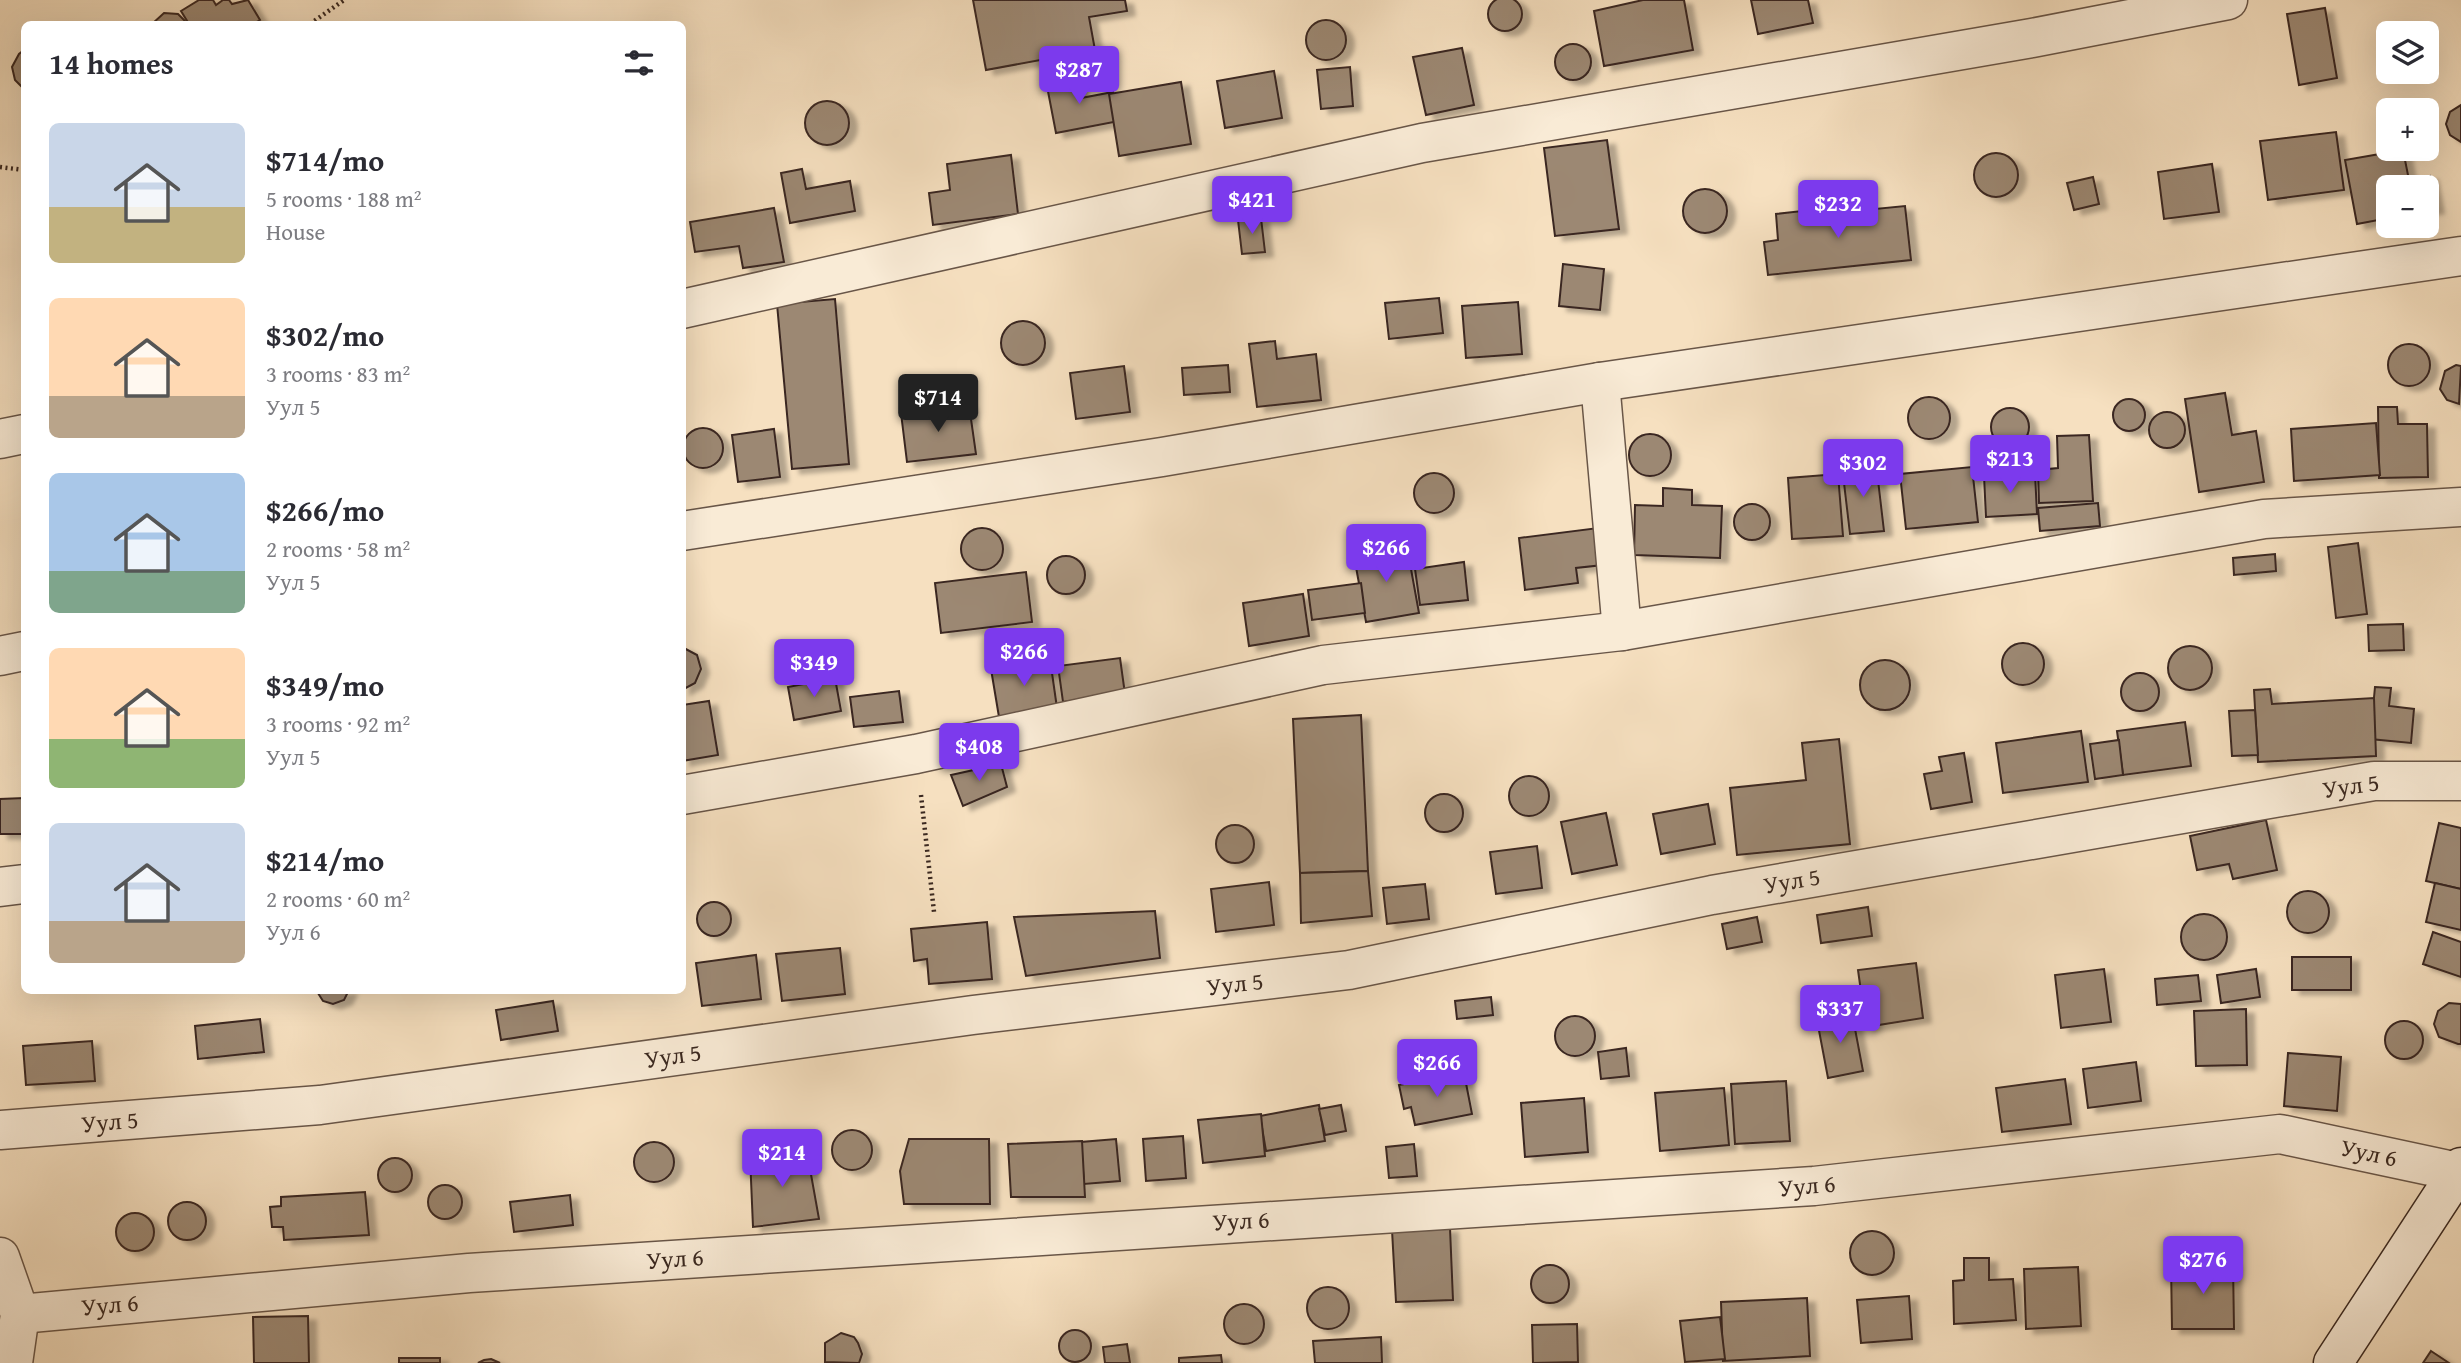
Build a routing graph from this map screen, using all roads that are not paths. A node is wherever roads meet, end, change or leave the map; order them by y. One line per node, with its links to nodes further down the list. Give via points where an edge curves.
1 (2228, 0): 3 (street, via 2019,41 1422,143)
2 (2461, 256): 4 (street)
3 (686, 308)
4 (1600, 382): 8 (street, via 1162,457); 9 (street)
5 (21, 436): 6 (street)
6 (0, 439)
7 (2461, 507): 9 (street, via 2264,519)
8 (686, 530)
9 (1622, 631): 13 (street, via 1323,665 916,754)
10 (21, 652): 11 (street)
11 (0, 656)
12 (2461, 781): 16 (street, Уул 5, via 2360,783 1712,895 1349,970 973,1015 320,1105)
13 (686, 793)
14 (21, 884): 15 (street)
15 (0, 887)
16 (0, 1130)
17 (2459, 1169): 19 (street, Уул 6, via 2280,1135 1814,1186 469,1273); 21 (street)
18 (0, 1257): 19 (street)
19 (20, 1314): 20 (street)
20 (13, 1363)
21 (2333, 1363)

